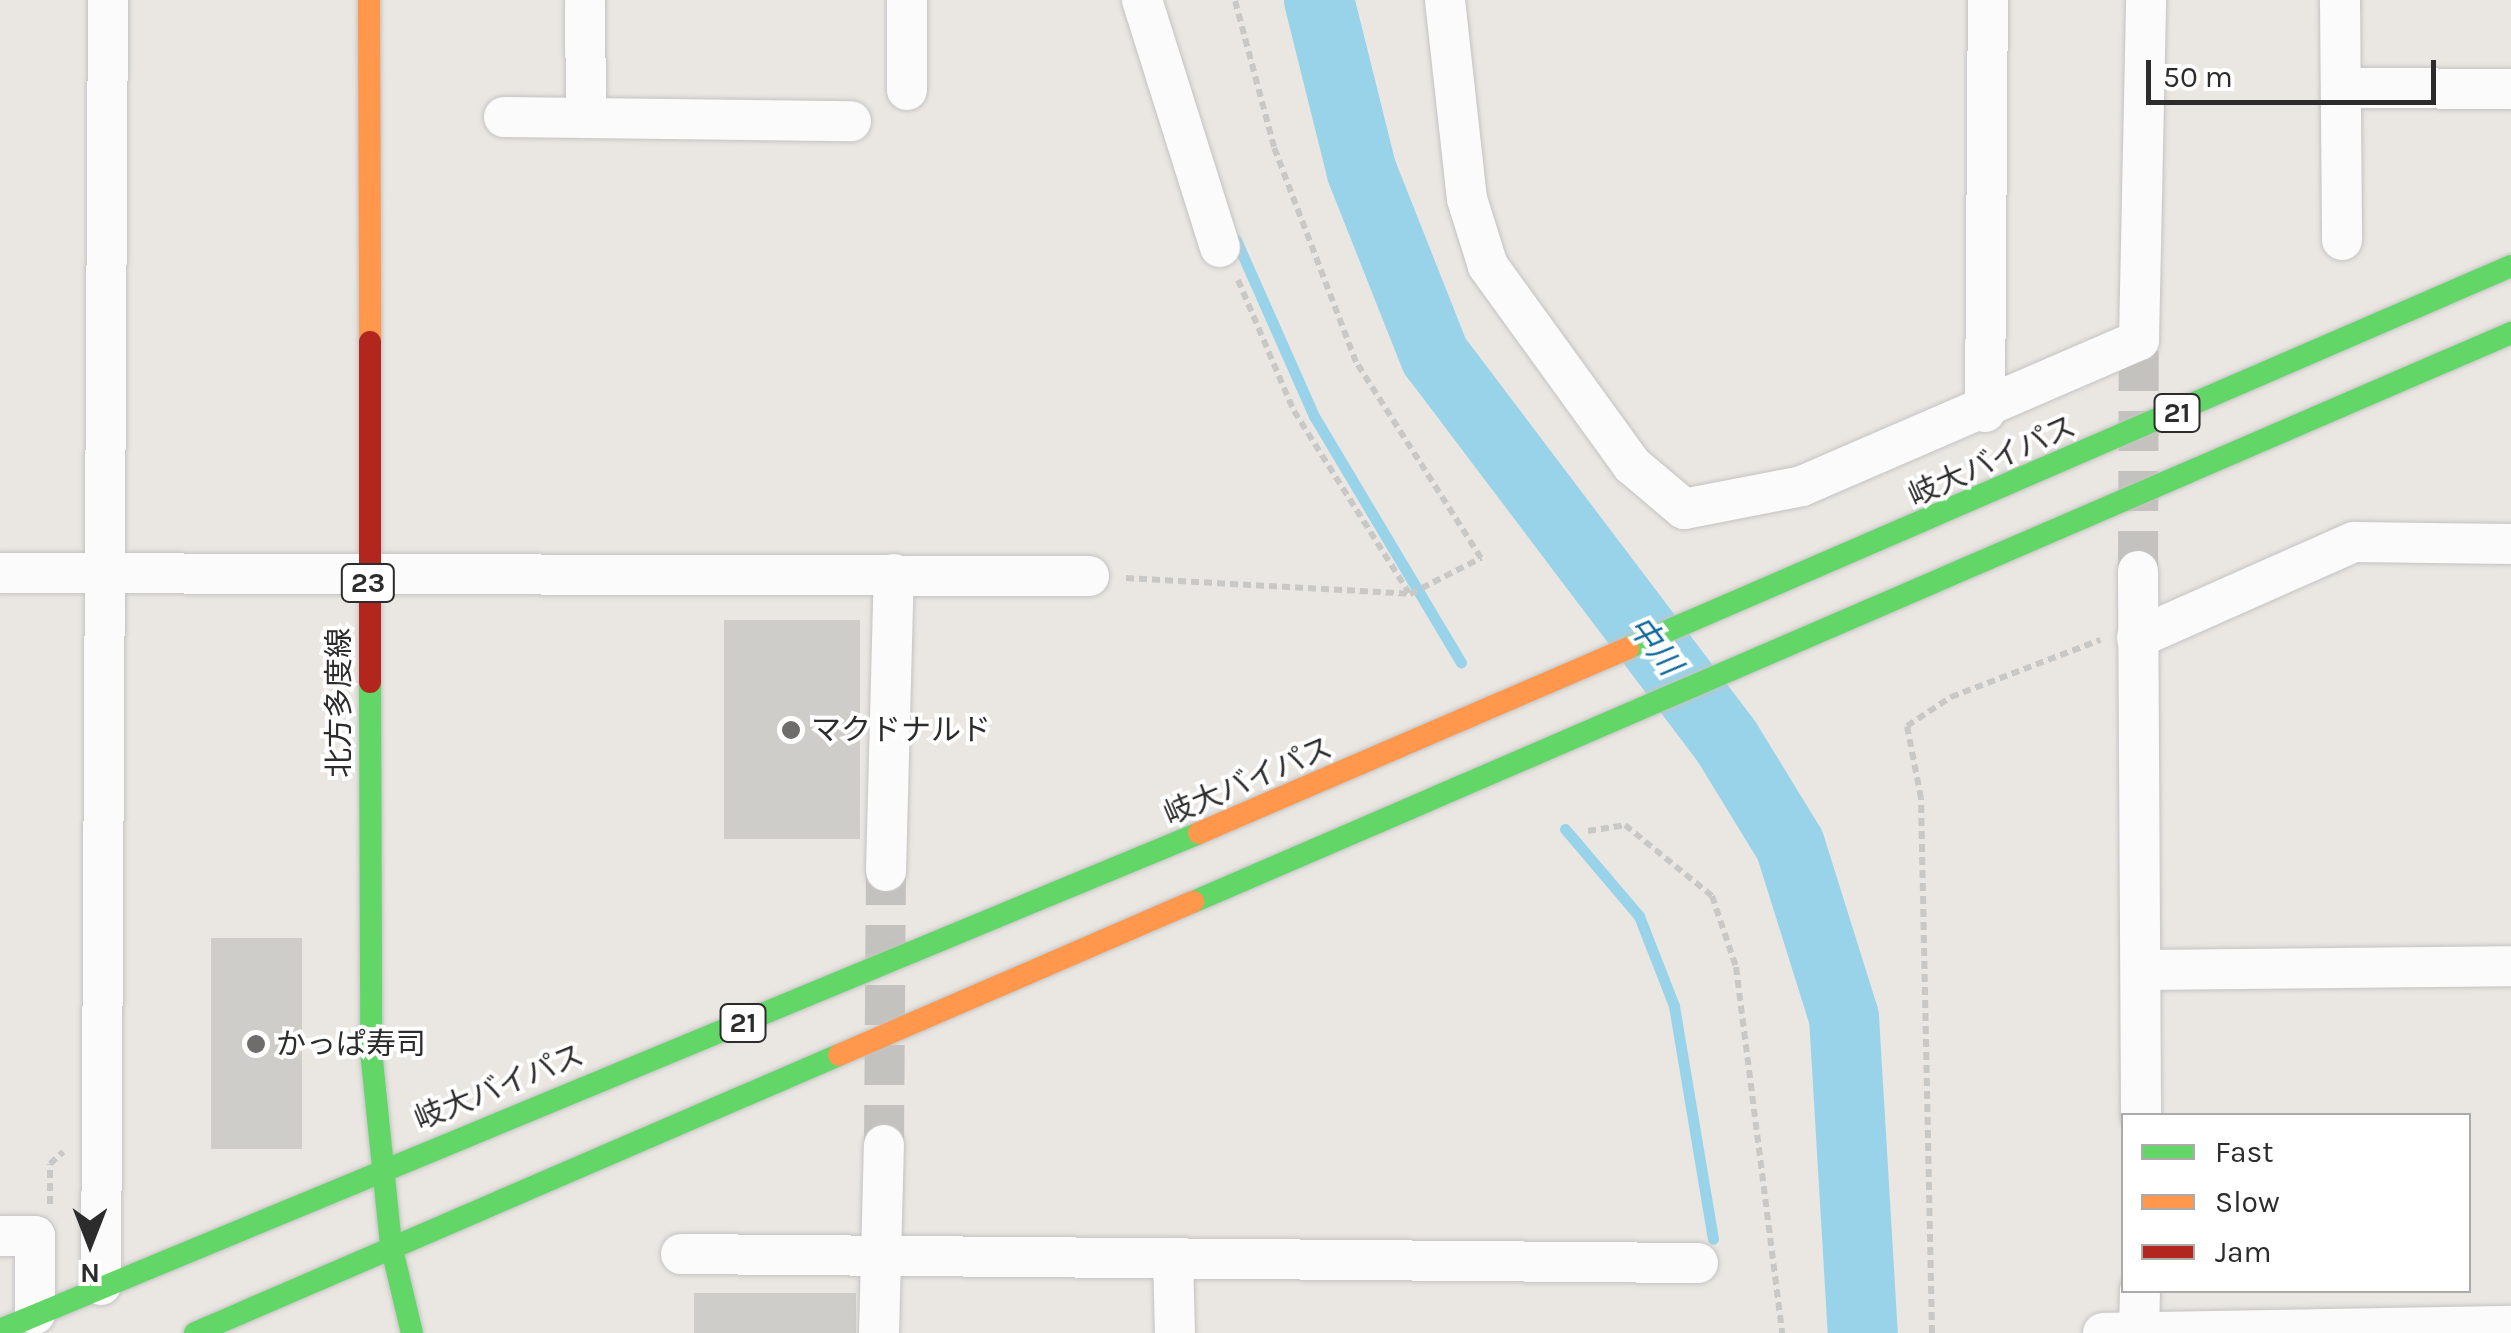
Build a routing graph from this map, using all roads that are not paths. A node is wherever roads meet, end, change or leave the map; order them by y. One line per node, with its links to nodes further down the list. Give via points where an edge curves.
1 (108, 0): 24 (street)
2 (369, 0): 25 (main road, 北方多度線 / 23)
3 (585, 0): 14 (street)
4 (907, 0): 12 (street)
5 (1142, 0): 17 (street)
6 (1445, 0): 20 (street, via 1467,198 1488,266 1632,465 1684,510 1802,486)
7 (1988, 0): 20 (street)
8 (2146, 0): 20 (street, via 2139,340)
9 (2340, 0): 10 (street)
10 (2341, 88): 11 (street); 16 (street)
11 (2511, 89)
12 (907, 90)
13 (504, 117): 14 (street)
14 (586, 118): 15 (street)
15 (850, 121)
16 (2342, 240)
17 (1220, 247)
18 (2511, 266): 34 (main road, 岐大バイパス / 21, via 930,950)
19 (2511, 334): 35 (main road, 21)
20 (1986, 412)
21 (2511, 544): 28 (street, via 2354,542)
22 (2138, 570): 28 (street)
23 (0, 573): 24 (street)
24 (104, 574): 25 (street); 43 (street)
25 (368, 574): 26 (street); 34 (main road, 北方多度線 / 23, via 371,1051)
26 (894, 574): 27 (street); 29 (street)
27 (1089, 576)
28 (2138, 632): 31 (street)
29 (886, 870)
30 (2511, 966): 31 (street)
31 (2142, 970): 32 (street)
32 (2142, 1113)
33 (884, 1145): 39 (street)
34 (387, 1164): 35 (main road, 23); 37 (main road, 23); 43 (main road, 岐大バイパス / 21)
35 (426, 1228): 37 (main road, 21); 42 (main road, 23)
36 (0, 1236): 45 (street, via 34,1236)
37 (392, 1244): 48 (main road, 21); 49 (main road, 23)
38 (681, 1254): 39 (street)
39 (879, 1256): 40 (street); 50 (street)
40 (1173, 1258): 41 (street); 51 (street)
41 (1698, 1262)
42 (434, 1263)
43 (101, 1285): 45 (main road, 岐大バイパス / 21)
44 (2140, 1293): 47 (street)
45 (17, 1322)
46 (2511, 1326): 47 (street)
47 (2139, 1332): 53 (street)
48 (194, 1333)
49 (412, 1333)
50 (879, 1333)
51 (1174, 1333)
52 (2103, 1333): 53 (street)
53 (2120, 1333)

